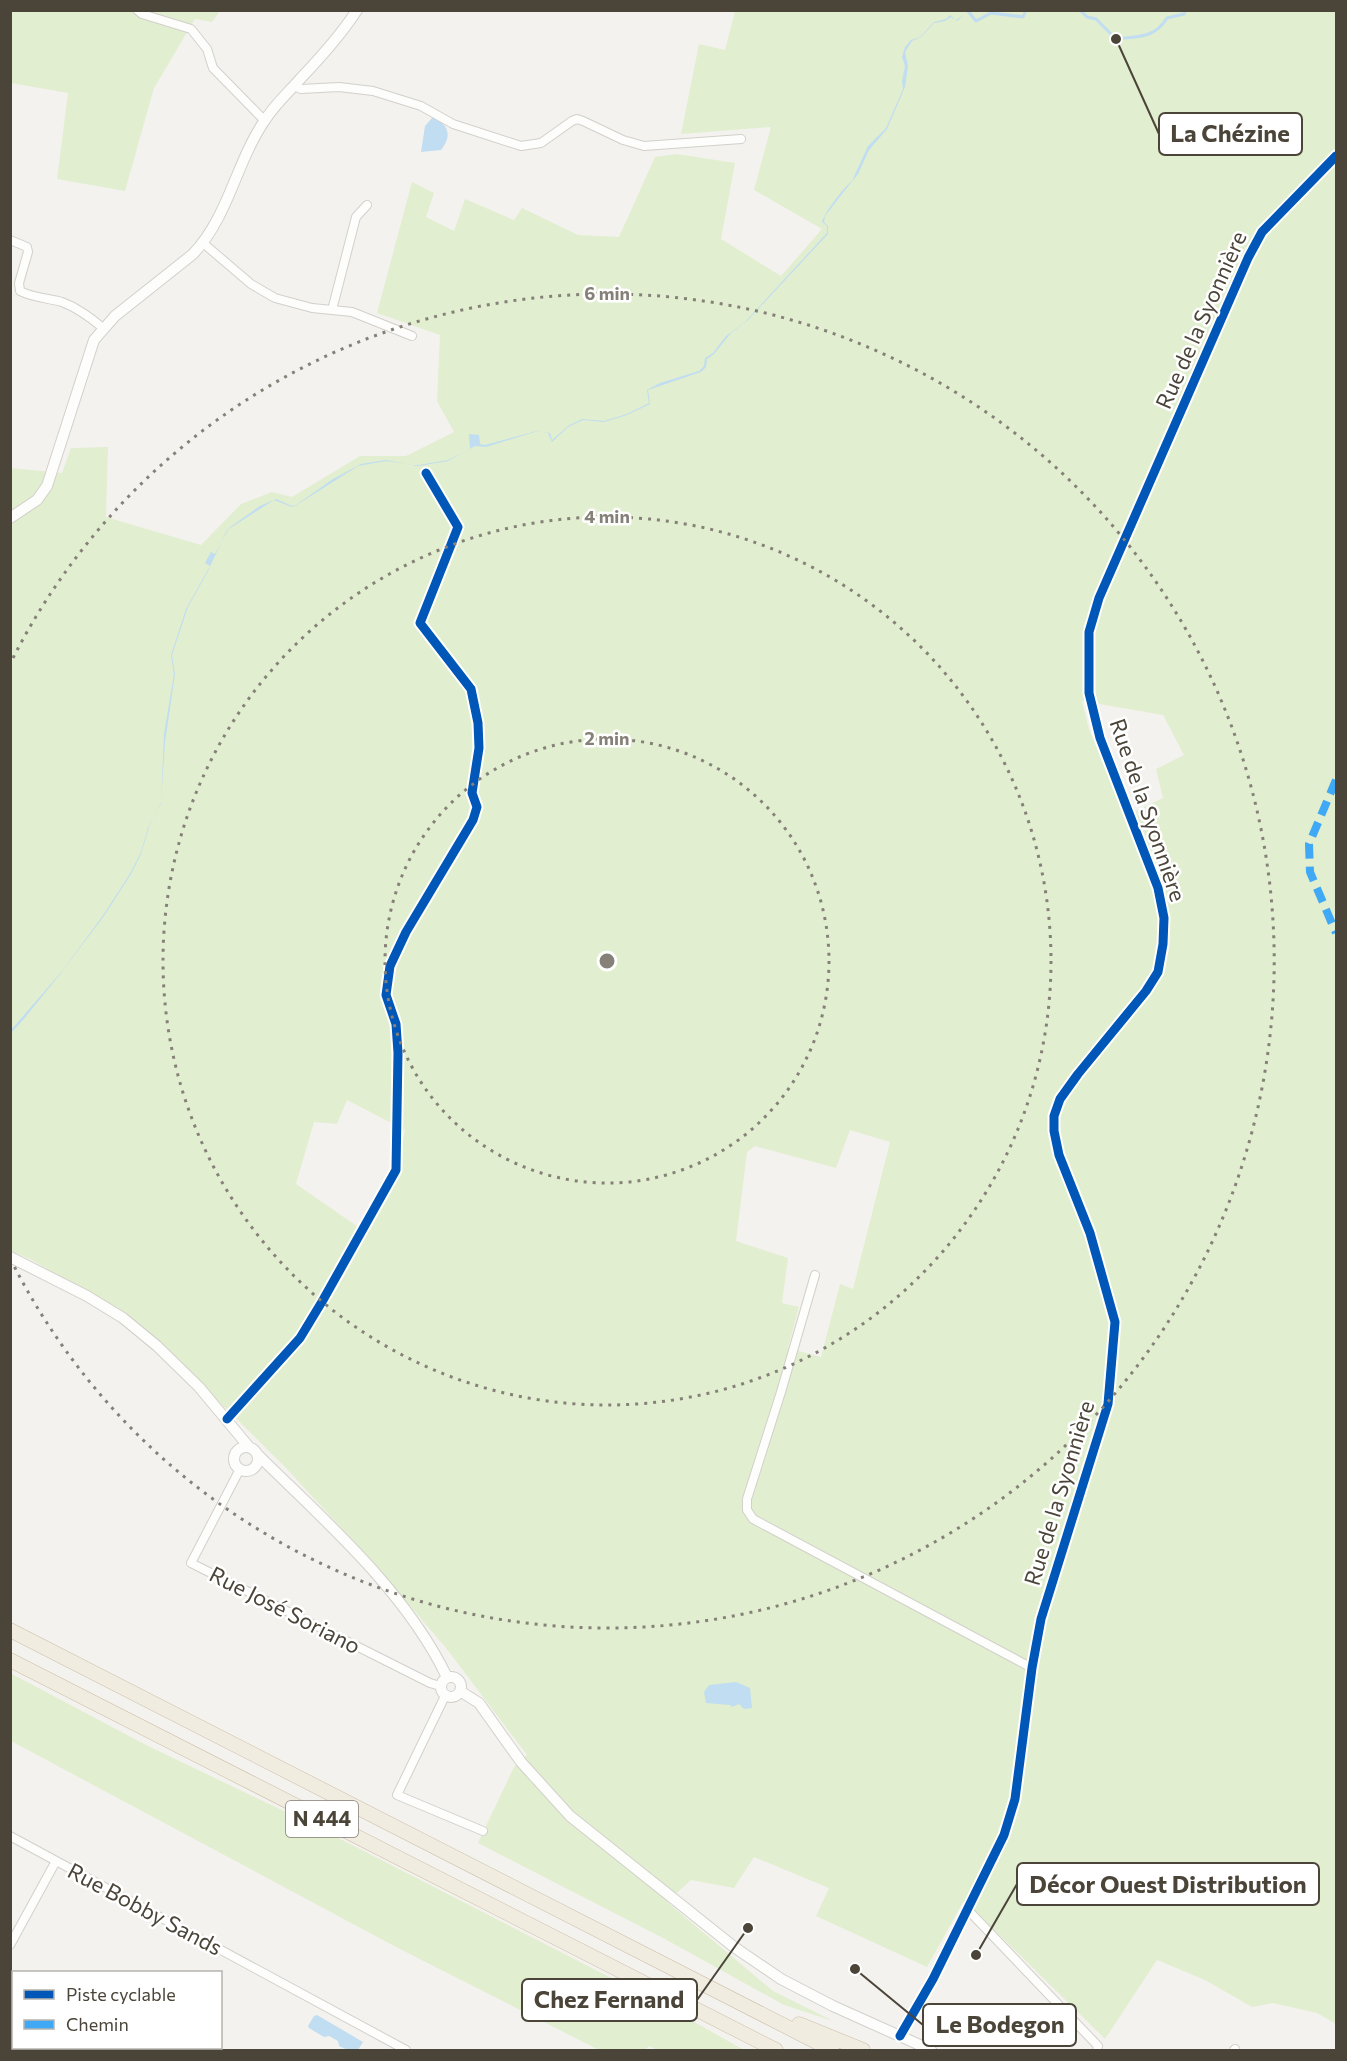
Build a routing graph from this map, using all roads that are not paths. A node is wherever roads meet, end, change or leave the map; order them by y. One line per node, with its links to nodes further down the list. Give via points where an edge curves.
1 (137, 10): 4 (street, via 191,29 207,49 213,68)
2 (357, 10): 3 (street)
3 (294, 86): 4 (street); 5 (street, via 373,91 421,106 453,124 522,146 541,143 577,119 644,146)
4 (264, 120): 9 (street)
5 (741, 139)
6 (1336, 156): 26 (street, Rue de la Syonnière, via 1262,232 1248,258 1099,598 1089,632 1089,693 1100,738 1158,888 1164,918 1163,944 1158,972 1146,991 1077,1074 1054,1116 1059,1155 1090,1233 1115,1322 1108,1404 1041,1619)
7 (367, 205): 10 (street, via 356,217)
8 (10, 240): 11 (street, via 27,247 28,252 20,291 82,311)
9 (203, 243): 10 (street, via 251,284 275,298); 11 (street)
10 (332, 310): 12 (street, via 352,312)
11 (103, 328): 14 (street, via 90,351 47,486 37,500)
12 (412, 336)
13 (426, 473): 17 (street, via 458,527 420,623 471,689 478,723 479,748 472,793 477,807 390,966 386,995 396,1024 398,1053 396,1170 300,1338)
14 (10, 518)
15 (10, 1257): 17 (street, via 123,1318 157,1346)
16 (814, 1275): 26 (street, via 747,1499 747,1510 753,1519)
17 (227, 1419): 18 (street); 19 (street)
18 (249, 1447): 19 (street); 20 (street)
19 (235, 1453): 21 (street, via 234,1462)
20 (258, 1455): 22 (street); 23 (street)
21 (240, 1469): 22 (street); 27 (street, Rue José Soriano, via 191,1563 430,1683)
22 (253, 1469): 23 (street)
23 (291, 1486): 27 (street, via 376,1575 432,1647)
24 (10, 1630): 34 (highway, N 444)
25 (10, 1659): 36 (highway, N 444)
26 (1032, 1668): 32 (street, Rue de la Syonnière, via 1016,1799 1004,1835)
27 (444, 1686): 28 (street, via 456,1696); 28 (street, via 454,1677 459,1681); 29 (street, via 397,1795)
28 (460, 1691): 35 (street, via 479,1703 521,1762 570,1816 734,1947 781,1979)
29 (483, 1831)
30 (10, 1836): 31 (street, Rue Bobby Sands)
31 (56, 1861): 33 (street); 37 (street, Rue Bobby Sands)
32 (968, 1910): 35 (street, Rue de la Syonnière); 42 (street, via 1098,2046)
33 (10, 1945)
34 (683, 1974): 39 (highway, N 444); 40 (highway, via 691,1970 802,2026)
35 (900, 2036): 41 (street)
36 (759, 2046): 38 (highway, N 444)
37 (406, 2050)
38 (776, 2050)
39 (832, 2050)
40 (863, 2050)
41 (931, 2050)
42 (1097, 2050)

